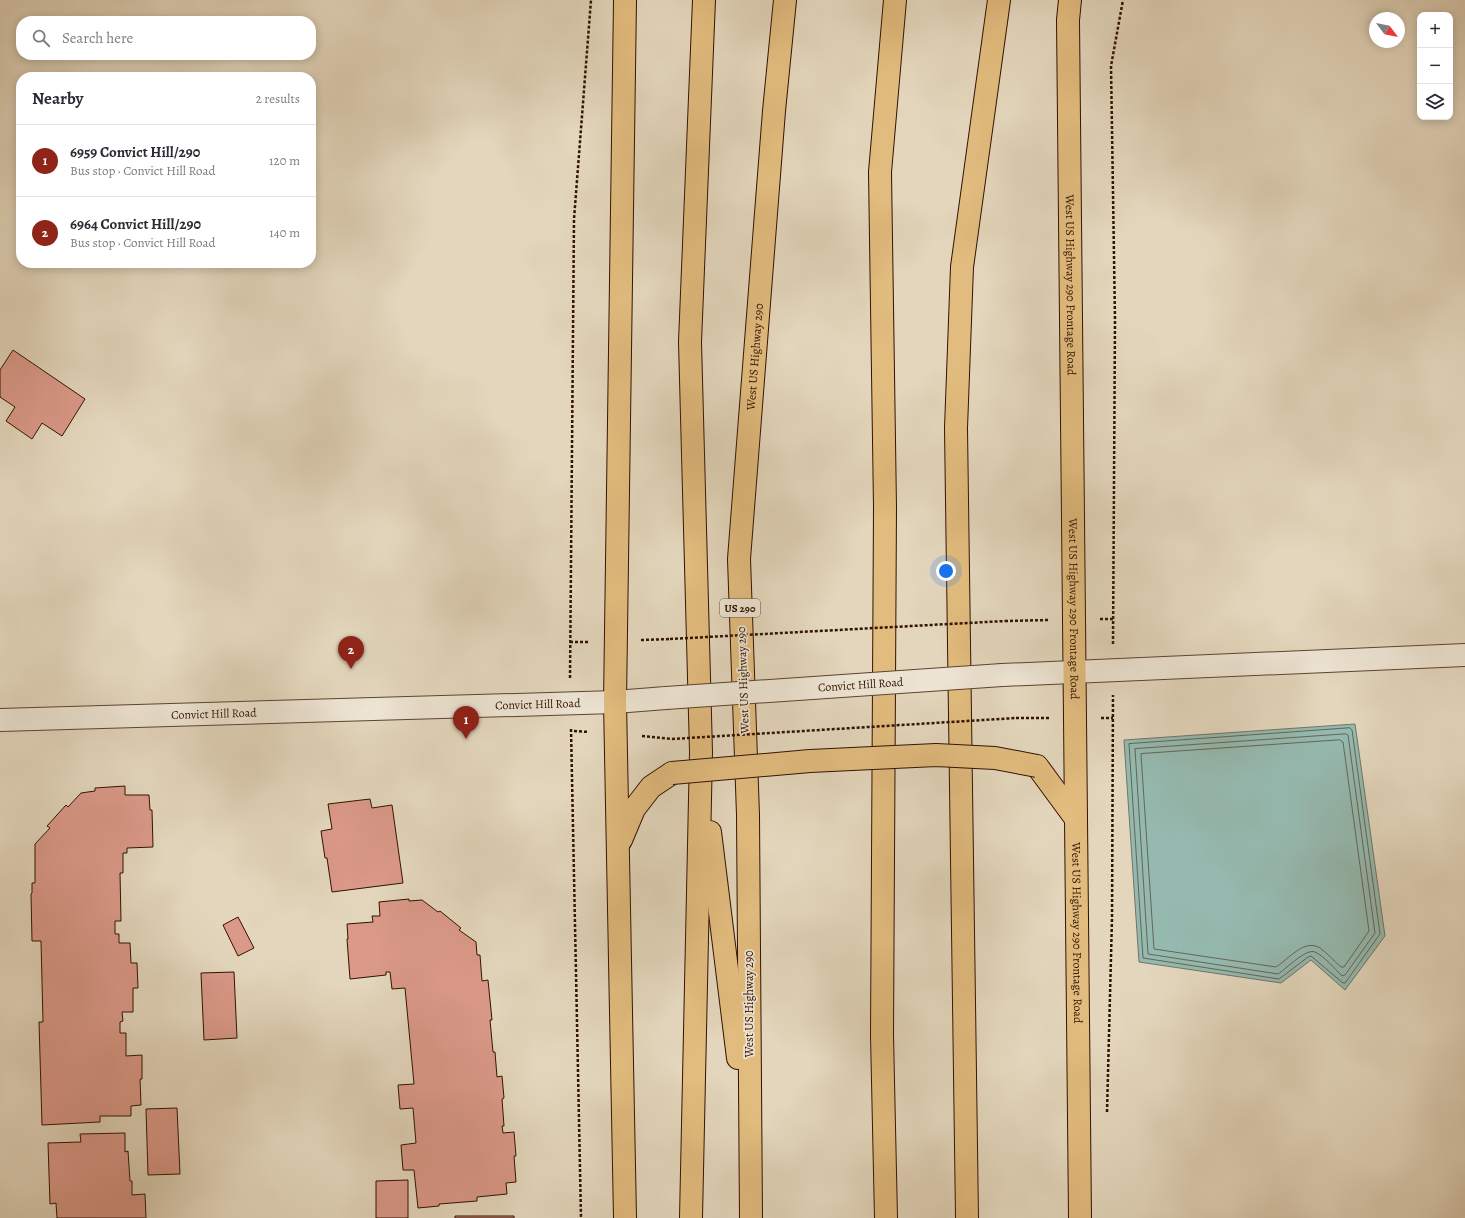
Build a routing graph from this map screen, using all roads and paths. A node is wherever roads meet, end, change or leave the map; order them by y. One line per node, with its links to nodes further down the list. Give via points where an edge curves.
1 (591, 0): 15 (path, via 574,219)
2 (625, 0): 14 (main road)
3 (704, 0): 19 (main road, via 690,342)
4 (785, 0): 23 (main road, West US Highway 290 / US 290, via 739,559 748,815)
5 (895, 0): 28 (main road, via 880,172 885,507 882,1035)
6 (999, 0): 29 (main road, via 962,268 956,428)
7 (1070, 0): 13 (main road, West US Highway 290 Frontage Road, via 1068,20)
8 (1123, 0): 12 (path, via 1111,66 1115,320)
9 (1005, 621): 10 (path, bridge)
10 (670, 639)
11 (1465, 655): 12 (street, Convict Hill Road)
12 (1113, 669): 13 (street, Convict Hill Road); 22 (path, via 1112,918)
13 (1075, 670): 14 (street, Convict Hill Road, bridge); 20 (main road, West US Highway 290 Frontage Road)
14 (615, 702): 15 (street, Convict Hill Road); 21 (main road)
15 (569, 704): 17 (street, Convict Hill Road); 24 (path, via 572,731)
16 (1016, 718): 18 (path, bridge)
17 (0, 720)
18 (672, 739)
19 (701, 752): 23 (main road); 26 (main road)
20 (1076, 819): 21 (main road, bridge, via 1037,766 996,758 936,755 810,761 672,773 651,787 634,809); 30 (main road, West US Highway 290 Frontage Road)
21 (618, 847): 25 (main road)
22 (1107, 1115)
23 (751, 1166): 27 (main road, West US Highway 290 / US 290)
24 (581, 1218)
25 (625, 1218)
26 (691, 1218)
27 (751, 1218)
28 (886, 1218)
29 (967, 1218)
30 (1080, 1218)

